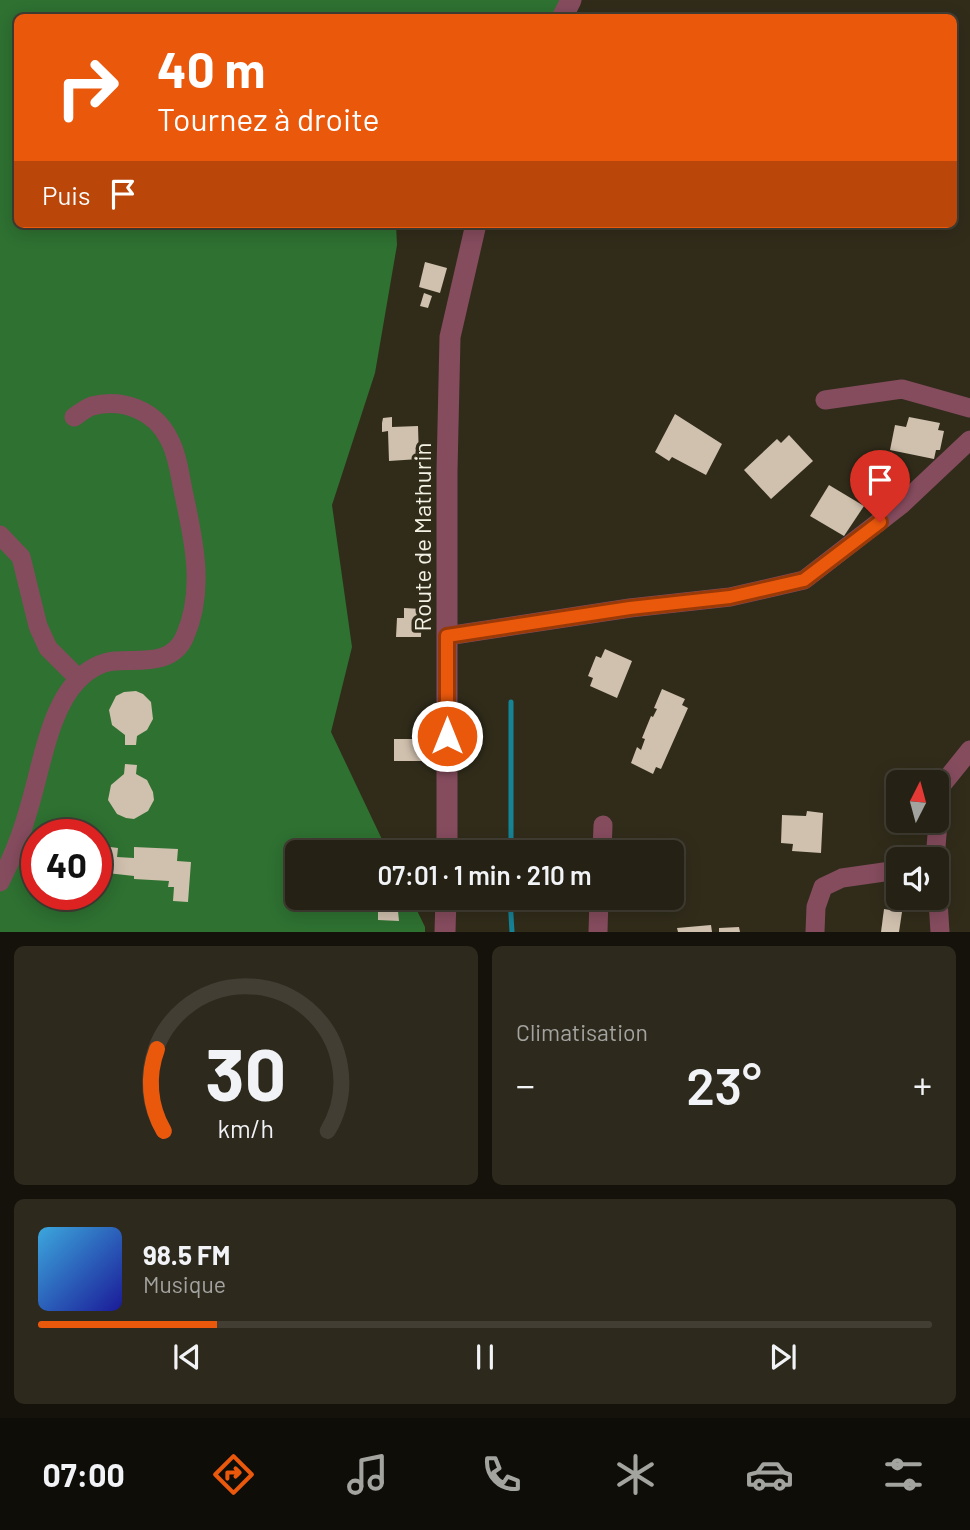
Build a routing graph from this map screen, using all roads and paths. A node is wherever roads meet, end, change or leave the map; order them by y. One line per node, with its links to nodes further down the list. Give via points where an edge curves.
1 (475, 228): 7 (street, Route de Mathurin, via 450,337)
2 (825, 400): 3 (street, via 902,389)
3 (970, 408)
4 (74, 417): 8 (street, via 90,407 128,406 142,410 162,428 179,470 196,572 191,622 184,640 171,653 156,660 101,664)
5 (970, 440): 7 (street, via 901,505 804,580 730,597)
6 (0, 535): 8 (street, via 21,557 48,648)
7 (447, 636): 11 (street, Route de Mathurin)
8 (79, 679): 15 (street, via 58,713 28,813)
9 (970, 750): 13 (street, via 941,786)
10 (603, 825): 12 (street)
11 (447, 840)
12 (602, 840)
13 (936, 847)
14 (886, 872): 21 (street, via 842,878 823,887)
15 (0, 882)
16 (446, 910): 19 (street)
17 (599, 910): 20 (street)
18 (939, 910): 22 (street)
19 (445, 932)
20 (598, 932)
21 (815, 932)
22 (940, 932)

